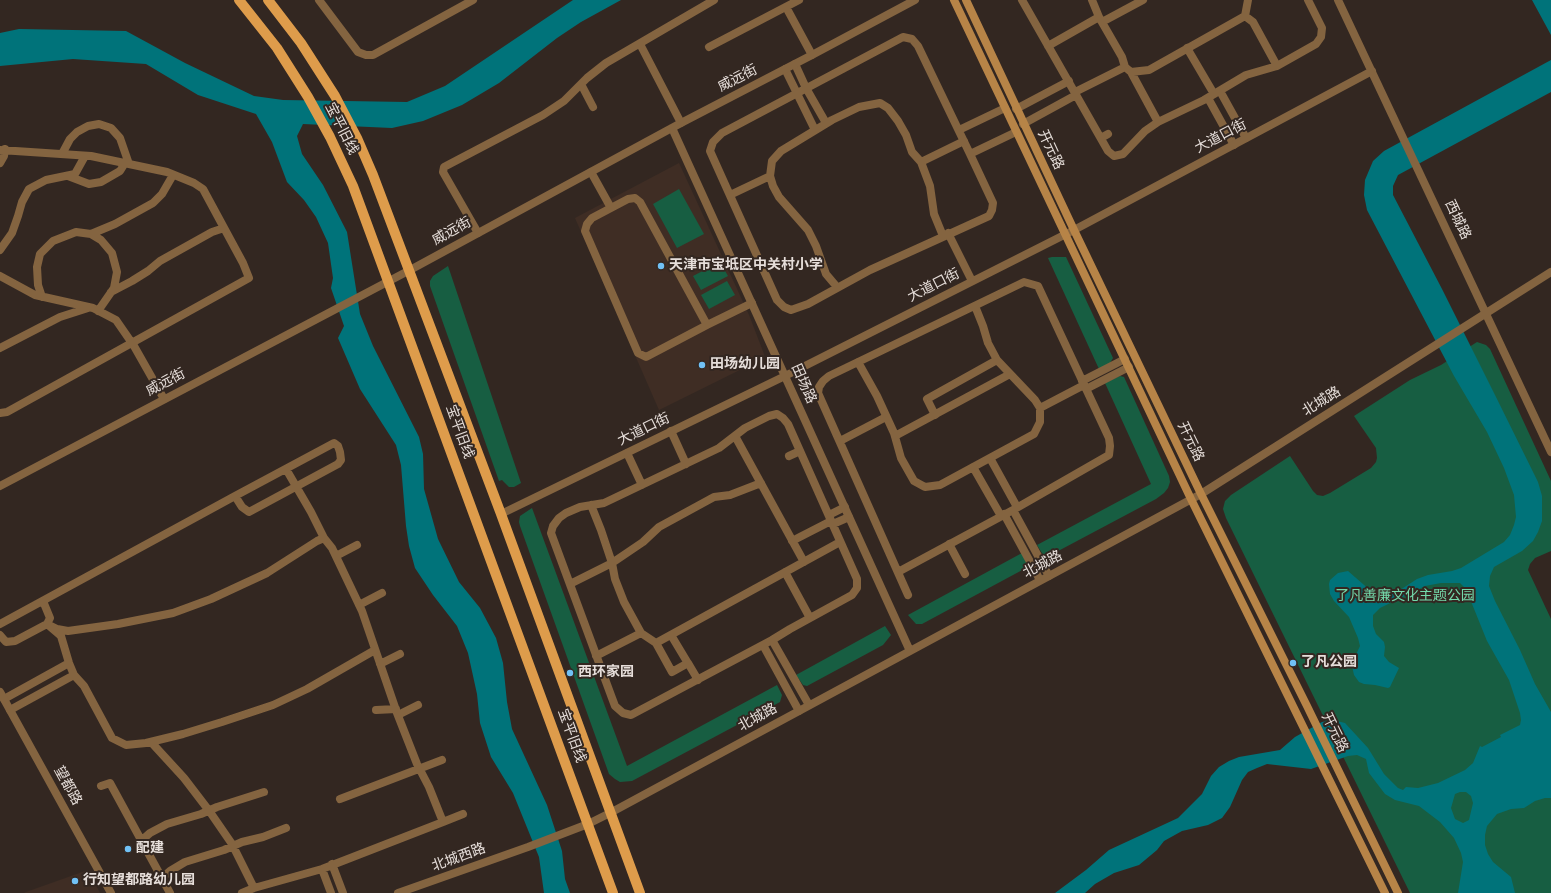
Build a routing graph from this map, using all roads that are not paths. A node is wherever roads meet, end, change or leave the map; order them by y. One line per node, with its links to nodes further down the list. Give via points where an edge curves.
1 (239, 0): 72 (main road, 宝平旧线, via 277,48 330,137 353,186)
2 (268, 0): 69 (main road, 宝平旧线, via 301,43 335,96 357,138)
3 (319, 0): 4 (street, via 358,52 366,55 373,55)
4 (473, 0)
5 (714, 0): 19 (street)
6 (799, 0): 16 (street)
7 (915, 0): 23 (street, 威远街)
8 (954, 0): 36 (main road, 开元路)
9 (966, 0): 37 (main road, 开元路)
10 (1022, 0): 20 (street)
11 (1092, 0): 18 (street)
12 (1143, 0): 18 (street)
13 (1248, 0): 17 (street)
14 (1308, 0): 25 (street, via 1322,28 1321,37 1316,44)
15 (1338, 0): 28 (street, 西城路)
16 (786, 7): 21 (street); 23 (street)
17 (1245, 16): 22 (street); 25 (street, via 1253,22)
18 (1101, 20): 20 (street); 27 (street)
19 (640, 44): 30 (street, via 606,63); 39 (street)
20 (1048, 46): 29 (street)
21 (709, 47)
22 (1187, 48): 27 (street, via 1149,70); 34 (street)
23 (812, 55): 24 (street, 威远街)
24 (795, 64): 26 (street, 威远街); 31 (street)
25 (1276, 66): 34 (street, via 1246,75)
26 (785, 69): 32 (street); 39 (street, 威远街)
27 (1128, 69): 33 (street); 38 (street)
28 (1372, 71): 46 (street, 大道口街); 81 (street, 西城路)
29 (1068, 81): 33 (street); 37 (street)
30 (581, 84): 35 (street); 64 (street, via 564,101 542,115 444,168 443,172)
31 (806, 88): 32 (street); 40 (street); 44 (street, via 903,37 912,38)
32 (797, 93): 43 (street); 60 (street, via 722,133 713,142 710,151)
33 (1075, 93): 38 (street, via 1104,136 1108,151 1114,156 1122,154); 41 (street)
34 (1214, 94): 38 (street); 46 (street); 48 (street)
35 (593, 107)
36 (1005, 108): 44 (street); 45 (main road, 开元路)
37 (1016, 109): 41 (main road, 开元路)
38 (1158, 122)
39 (681, 123): 42 (street, 威远街)
40 (826, 123): 43 (street); 53 (street, via 859,107 880,103 888,108 898,121 912,152)
41 (1023, 124): 63 (main road, 开元路)
42 (672, 128): 56 (street, 威远街); 77 (street, 田场路)
43 (815, 130): 59 (street, via 781,151 772,161)
44 (959, 130): 47 (street)
45 (1016, 132): 51 (street); 67 (main road, 开元路)
46 (1246, 138): 48 (street, 大道口街)
47 (964, 141): 51 (street); 53 (street)
48 (1234, 145): 63 (street, 大道口街)
49 (2, 149): 50 (street); 54 (street, via 4,156)
50 (62, 154): 52 (street); 55 (street, via 77,132 99,124 111,128 120,138)
51 (970, 154): 66 (street, via 993,203 992,210 988,216)
52 (85, 156): 55 (street); 58 (street, via 75,174)
53 (921, 162): 66 (street, via 930,186 934,214)
54 (0, 163)
55 (127, 164): 57 (street); 58 (street, via 101,182 89,184)
56 (591, 172): 61 (street); 64 (street, 威远街)
57 (173, 174): 62 (street, via 204,189); 65 (street, via 162,194 153,203)
58 (67, 176): 68 (street, via 46,180 29,189 12,232)
59 (770, 176): 60 (street); 74 (street, via 780,197 808,230 826,274)
60 (730, 195): 74 (street, via 777,300 784,308 791,310 802,306)
61 (610, 208): 82 (street, via 628,199 635,198 640,202); 82 (street, via 592,218 585,231 638,353 646,357)
62 (224, 228): 75 (street, via 160,261 148,271); 83 (street, via 249,278)
63 (1074, 230): 67 (street, 大道口街); 113 (main road, 开元路)
64 (478, 233): 69 (street, 威远街)
65 (91, 234): 75 (street, via 101,240 112,253 117,272); 76 (street, via 76,232 53,241 40,254 37,267)
66 (945, 235): 73 (street); 74 (street)
67 (1065, 235): 73 (street, 大道口街); 85 (main road, 开元路)
68 (0, 250)
69 (410, 270): 72 (street, 威远街); 119 (main road, 宝平旧线)
70 (1551, 272): 81 (street, 北城路)
71 (0, 276): 76 (street)
72 (388, 281): 92 (street, 威远街); 176 (main road, 宝平旧线)
73 (972, 281): 90 (street, 大道口街)
74 (836, 287)
75 (111, 292): 80 (street)
76 (42, 297): 79 (street)
77 (752, 303): 82 (street); 90 (street, 田场路)
78 (975, 306): 86 (street); 87 (street); 91 (street, via 1024,282 1038,286)
79 (89, 308): 80 (street); 84 (street, via 60,317)
80 (98, 311): 83 (street, via 116,320)
81 (1486, 314): 102 (street, 西城路); 113 (street, 北城路)
82 (707, 325)
83 (132, 343): 92 (street); 94 (street)
84 (0, 348)
85 (1125, 359): 88 (main road, 开元路); 91 (street)
86 (997, 360): 89 (street); 95 (street, via 927,399)
87 (858, 362): 96 (street); 100 (street, via 829,376 823,381 818,392)
88 (1128, 367): 91 (street); 115 (main road, 开元路)
89 (1010, 374): 93 (street); 95 (street)
90 (785, 376): 97 (street, 大道口街); 117 (street, 田场路)
91 (1084, 385): 93 (street); 118 (street, via 1109,438 1109,455)
92 (164, 399): 111 (street, 威远街)
93 (1040, 408): 105 (street, via 1040,422 1034,434)
94 (0, 413)
95 (935, 414): 99 (street)
96 (886, 417): 99 (street); 100 (street)
97 (671, 431): 103 (street, 大道口街); 106 (street)
98 (735, 436): 101 (street, via 745,428 777,414 788,424); 106 (street, via 719,448); 109 (street)
99 (895, 436): 107 (street, via 901,458 914,481 925,487 940,485)
100 (840, 441): 132 (street)
101 (800, 451): 104 (street); 122 (street)
102 (1551, 452)
103 (627, 453): 110 (street); 119 (street, 大道口街)
104 (790, 456)
105 (990, 458): 107 (street); 118 (street)
106 (686, 464): 110 (street)
107 (973, 467): 120 (street)
108 (286, 469): 112 (street); 112 (street, via 334,443 338,446 341,460 338,464); 114 (street)
109 (761, 483): 124 (street); 130 (street, via 730,495 714,497 659,527 644,542)
110 (642, 485): 116 (street, via 604,503)
111 (0, 486)
112 (296, 486): 114 (street, via 249,512); 123 (street)
113 (1201, 494): 115 (street, 北城路); 194 (main road, 开元路)
114 (235, 496): 139 (street)
115 (1191, 499): 134 (street, 北城路); 193 (main road, 开元路)
116 (591, 505): 130 (street); 136 (street, via 566,513 553,526 552,533)
117 (845, 507): 121 (street, 田场路); 122 (street)
118 (1015, 508): 120 (street); 134 (street)
119 (501, 514): 173 (main road, 宝平旧线)
120 (1002, 515): 126 (street); 135 (street)
121 (849, 517): 122 (street); 151 (street, 田场路)
122 (831, 520): 124 (street); 125 (street)
123 (324, 538): 128 (street); 143 (street, via 267,574 173,613 68,631)
124 (792, 541): 129 (street)
125 (840, 542): 129 (street); 141 (street, via 857,579 857,588 852,595)
126 (949, 544): 132 (street); 133 (street)
127 (357, 546): 128 (street)
128 (336, 556): 140 (street)
129 (804, 562): 131 (street)
130 (612, 563): 136 (street); 144 (street, via 624,602)
131 (785, 572): 141 (street); 146 (street)
132 (898, 572): 138 (street)
133 (965, 574)
134 (1049, 576): 135 (street, 北城路)
135 (1040, 580): 151 (street, 北城路)
136 (570, 584): 153 (street)
137 (382, 593): 140 (street)
138 (908, 595)
139 (43, 601): 142 (street); 143 (street, via 50,618)
140 (359, 605): 150 (street)
141 (810, 618): 147 (street)
142 (0, 624)
143 (47, 624): 145 (street, via 15,641 6,642); 154 (street, via 61,636)
144 (641, 633): 148 (street); 153 (street)
145 (0, 634)
146 (671, 635): 148 (street); 156 (street)
147 (772, 640): 149 (street); 161 (street)
148 (656, 643): 156 (street, via 672,672 688,663)
149 (763, 645): 158 (street); 164 (street)
150 (375, 650): 155 (street); 166 (street, via 307,689 273,705)
151 (910, 651): 161 (street, 北城路)
152 (400, 654): 155 (street)
153 (596, 656): 158 (street, via 615,706 623,713 631,715)
154 (69, 663): 157 (street); 159 (street)
155 (380, 664): 165 (street)
156 (689, 665): 158 (street)
157 (74, 675): 162 (street); 166 (street, via 84,686 112,738 126,745)
158 (698, 680)
159 (2, 696): 162 (street, 望都路)
160 (418, 705): 165 (street)
161 (809, 705): 164 (street, 北城路)
162 (10, 710): 185 (street, 望都路)
163 (376, 710): 165 (street)
164 (799, 711): 173 (street, 北城路)
165 (397, 712): 168 (street)
166 (151, 742): 172 (street)
167 (442, 760): 168 (street)
168 (420, 770): 171 (street); 175 (street)
169 (101, 786): 178 (street, via 110,784)
170 (264, 792): 172 (street)
171 (340, 799)
172 (210, 811): 178 (street, via 167,824); 179 (street)
173 (610, 813): 176 (street, 北城路); 192 (main road, 宝平旧线)
174 (463, 814): 175 (street)
175 (443, 822): 181 (street)
176 (588, 824): 180 (street, 北城路); 191 (main road, 宝平旧线)
177 (286, 828): 179 (street)
178 (141, 841): 183 (street)
179 (233, 846): 183 (street, via 185,862); 184 (street)
180 (528, 847): 190 (street, 北城西路)
181 (332, 864): 182 (street); 189 (street)
182 (322, 869): 184 (street); 188 (street)
183 (162, 878): 186 (street)
184 (254, 888): 187 (street)
185 (111, 893)
186 (170, 893)
187 (242, 893)
188 (331, 893)
189 (343, 893)
190 (398, 893)
191 (613, 893)
192 (640, 893)
193 (1385, 893)
194 (1398, 893)

